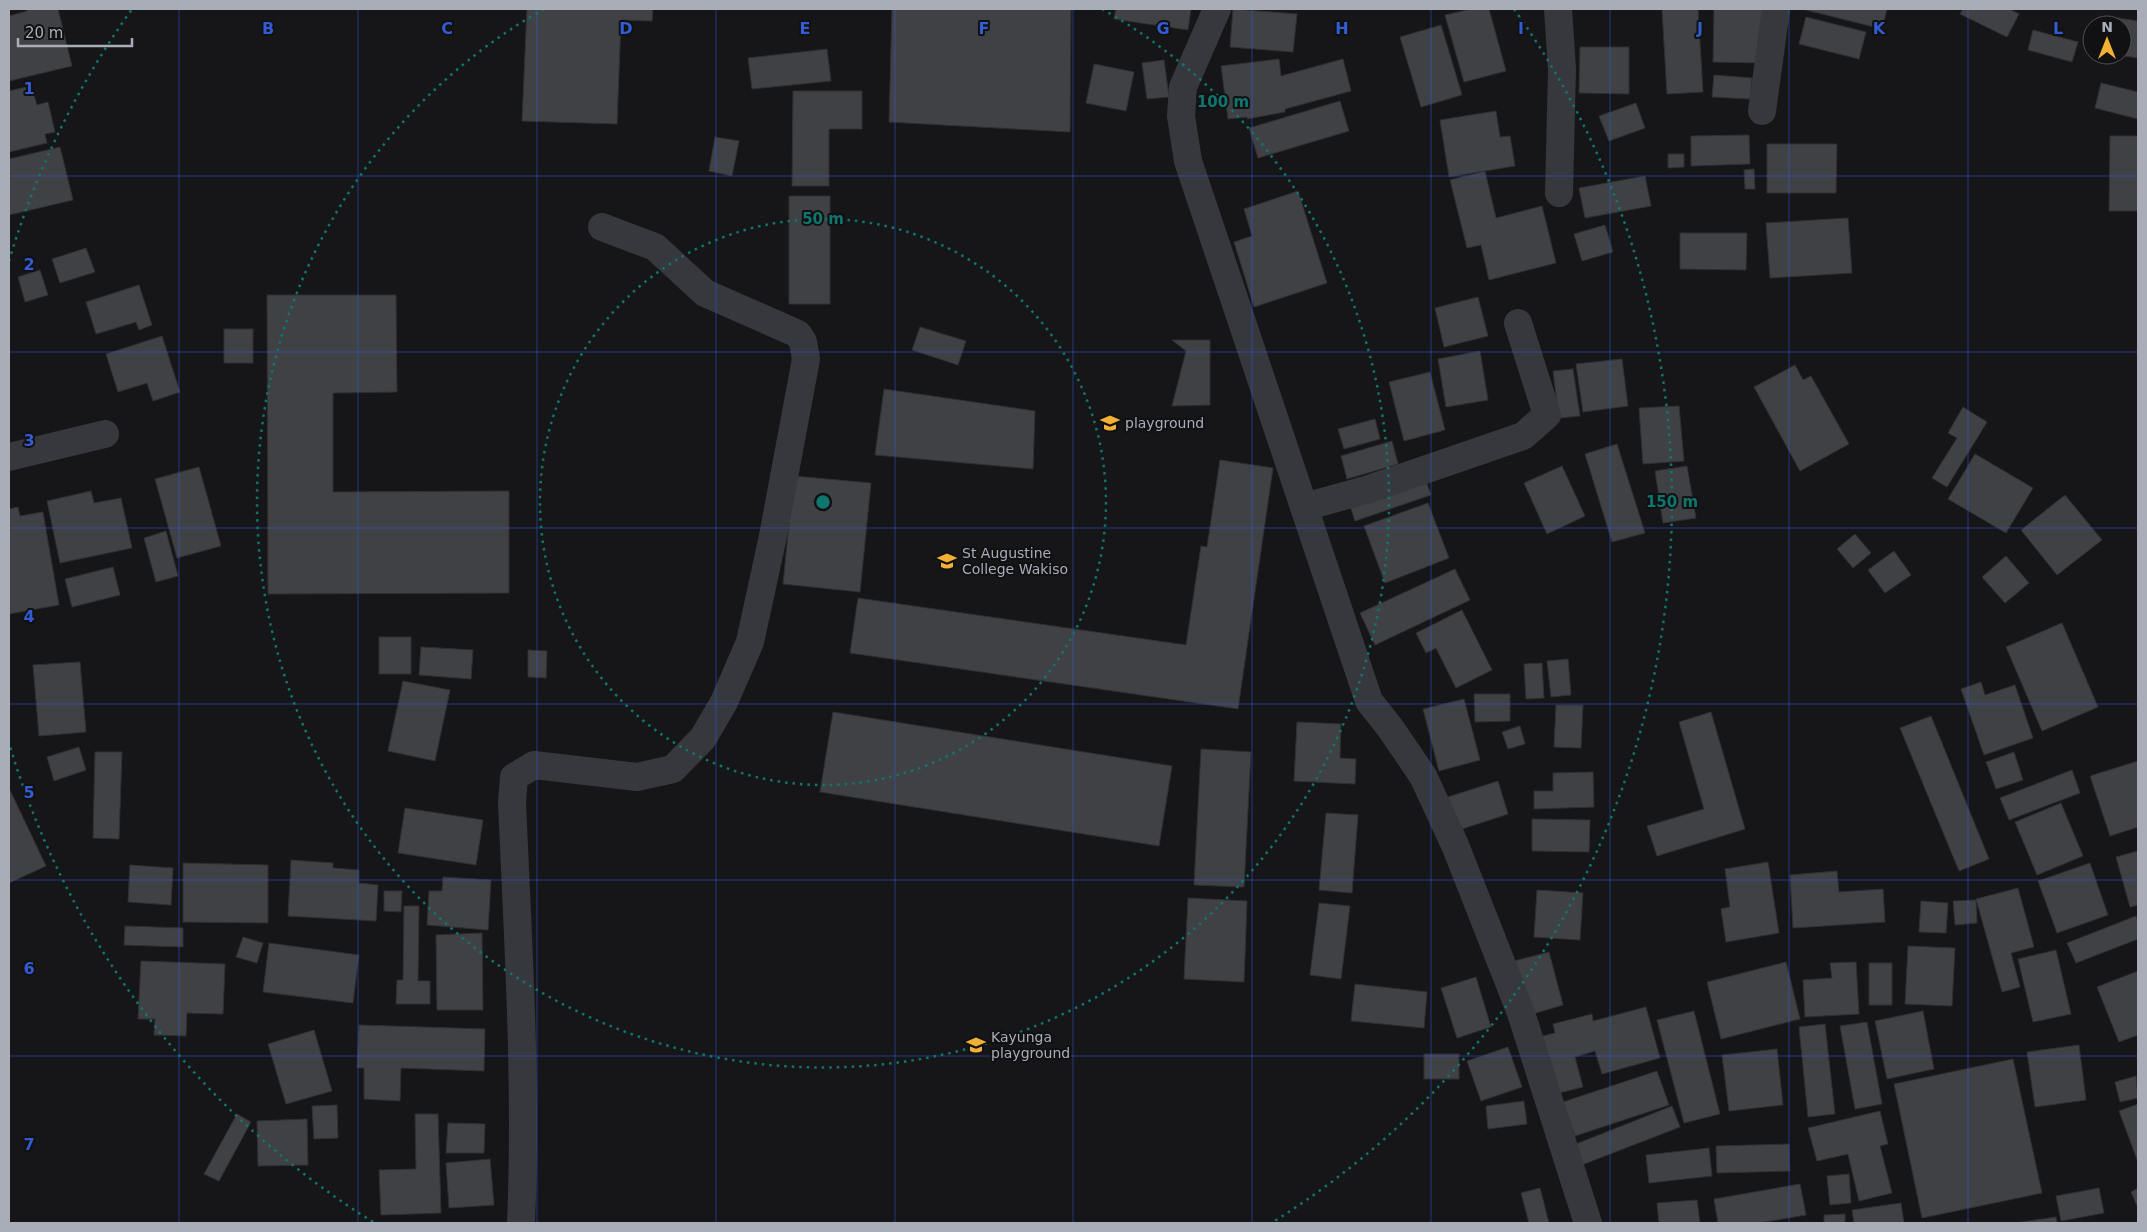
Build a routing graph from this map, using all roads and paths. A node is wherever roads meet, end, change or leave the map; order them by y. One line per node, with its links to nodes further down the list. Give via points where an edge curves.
1 (1218, 9): 10 (street, via 1183,88 1181,116 1188,161)
2 (1558, 9): 5 (street, via 1562,69)
3 (1776, 9): 4 (street)
4 (1762, 111)
5 (1559, 193)
6 (602, 227): 11 (street, via 655,247 705,294 798,334 806,359 750,642 724,702 703,738 672,769 637,777 534,765 514,778 512,802 521,1010)
7 (1518, 323): 10 (street, via 1547,415 1523,436 1366,490)
8 (105, 434): 9 (street)
9 (9, 457)
10 (1304, 507): 12 (street, via 1369,701 1423,776 1459,854 1521,1013)
11 (521, 1223)
12 (1588, 1223)

